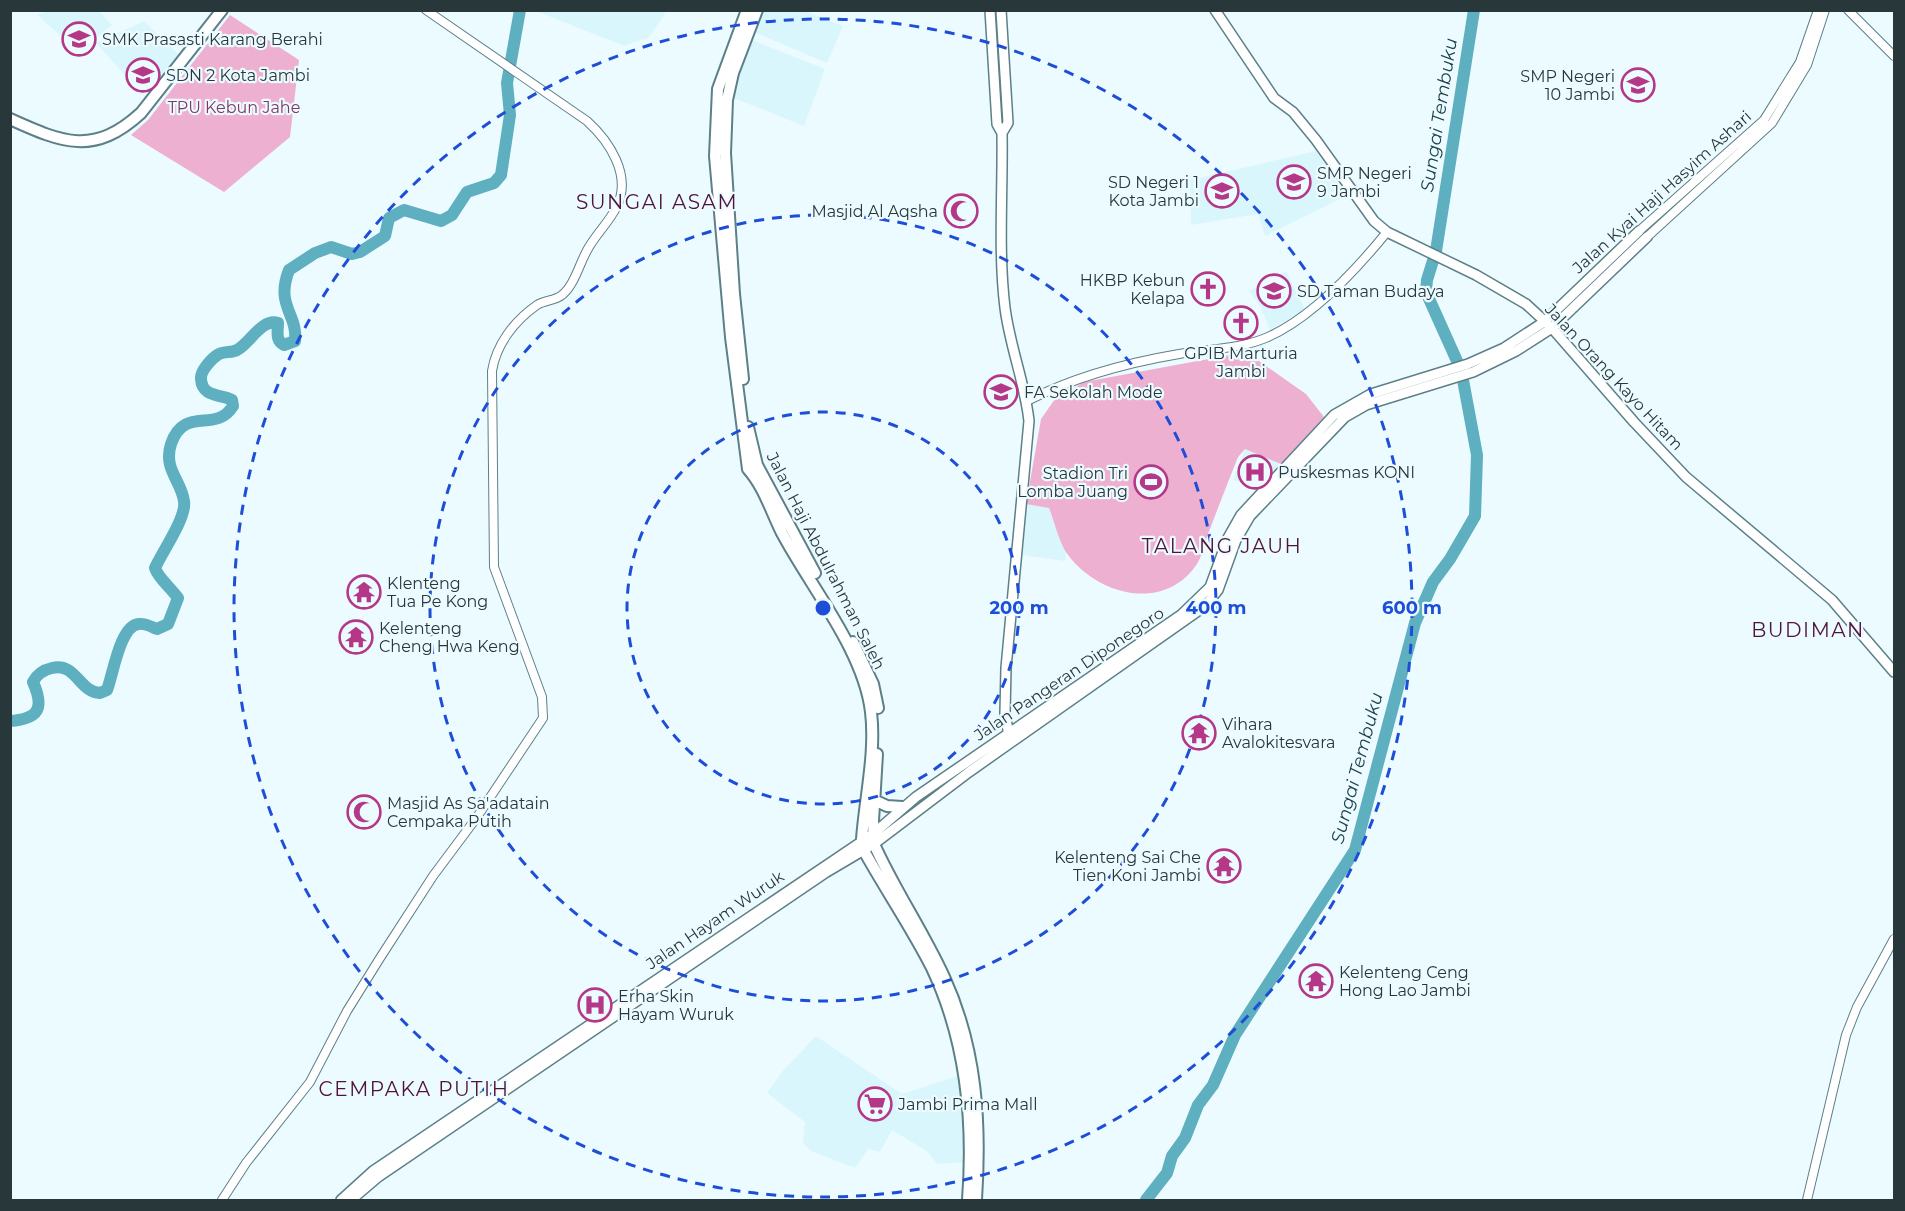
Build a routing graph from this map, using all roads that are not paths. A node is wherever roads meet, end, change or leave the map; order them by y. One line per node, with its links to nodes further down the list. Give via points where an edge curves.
1 (222, 10): 17 (highway, via 126,127 100,139 73,143)
2 (426, 10): 33 (street, via 601,134 621,174 618,203 567,290 538,304 503,339 494,355 494,567 542,697 543,718 380,958 310,1082)
3 (747, 10): 30 (highway, Jalan Haji Abdulrahman Saleh, via 716,100 715,156 738,404 748,469 851,653 869,700 872,726)
4 (757, 10): 27 (highway, Jalan Haji Abdulrahman Saleh, via 729,88 725,153 734,294 749,431 757,465 873,684 879,724)
5 (990, 10): 12 (main road)
6 (1001, 10): 11 (main road)
7 (1215, 10): 19 (main road, Jalan Orang Kayo Hitam, via 1274,98 1293,112 1363,208)
8 (1818, 10): 13 (street, Jalan Kyai Haji Hasyim Ashari)
9 (1825, 10): 13 (street, Jalan Kyai Haji Hasyim Ashari)
10 (1848, 10): 14 (street)
11 (1002, 35): 12 (main road); 18 (main road, via 1008,123)
12 (992, 36): 18 (main road, via 997,124)
13 (1810, 48): 15 (street, Jalan Kyai Haji Hasyim Ashari); 16 (street, Jalan Kyai Haji Hasyim Ashari)
14 (1894, 56)
15 (1781, 93): 16 (street); 20 (street, Jalan Kyai Haji Hasyim Ashari, via 1754,131)
16 (1790, 97): 20 (street, Jalan Kyai Haji Hasyim Ashari, via 1761,134)
17 (10, 119)
18 (1002, 133): 22 (main road, via 1001,256 1005,310)
19 (1386, 232): 21 (main road, Jalan Orang Kayo Hitam, via 1476,275 1526,304); 22 (street, via 1334,291 1270,336 1252,343 1160,357 1080,377)
20 (1643, 234): 21 (main road, Jalan Kyai Haji Hasyim Ashari)
21 (1548, 325): 23 (main road, Jalan Pangeran Diponegoro, via 1496,362 1355,410); 23 (main road, Jalan Pangeran Diponegoro, via 1487,357 1371,394 1347,406 1322,426); 25 (main road, Jalan Orang Kayo Hitam, via 1686,477 1832,600)
22 (1027, 401): 26 (main road, via 1029,421 1006,668 1005,713)
23 (1278, 481): 24 (main road, Jalan Pangeran Diponegoro, via 1242,527 1218,590 1205,606)
24 (1112, 667): 26 (main road, Jalan Pangeran Diponegoro); 29 (main road, Jalan Pangeran Diponegoro)
25 (1894, 672)
26 (1009, 735): 28 (main road, Jalan Pangeran Diponegoro)
27 (874, 800): 28 (highway); 29 (highway, Jalan Haji Abdulrahman Saleh)
28 (902, 807): 29 (main road, Jalan Pangeran Diponegoro)
29 (873, 839): 30 (main road); 32 (highway, via 944,977)
30 (862, 844): 32 (highway, via 931,967); 34 (main road, Jalan Hayam Wuruk, via 373,1171); 35 (main road, Jalan Hayam Wuruk, via 378,1177)
31 (1894, 939): 38 (street, via 1846,1035)
32 (958, 1027): 36 (highway, via 968,1088); 37 (highway, via 972,1065 978,1114)
33 (222, 1200)
34 (341, 1200)
35 (351, 1200)
36 (968, 1200)
37 (976, 1200)
38 (1807, 1200)

